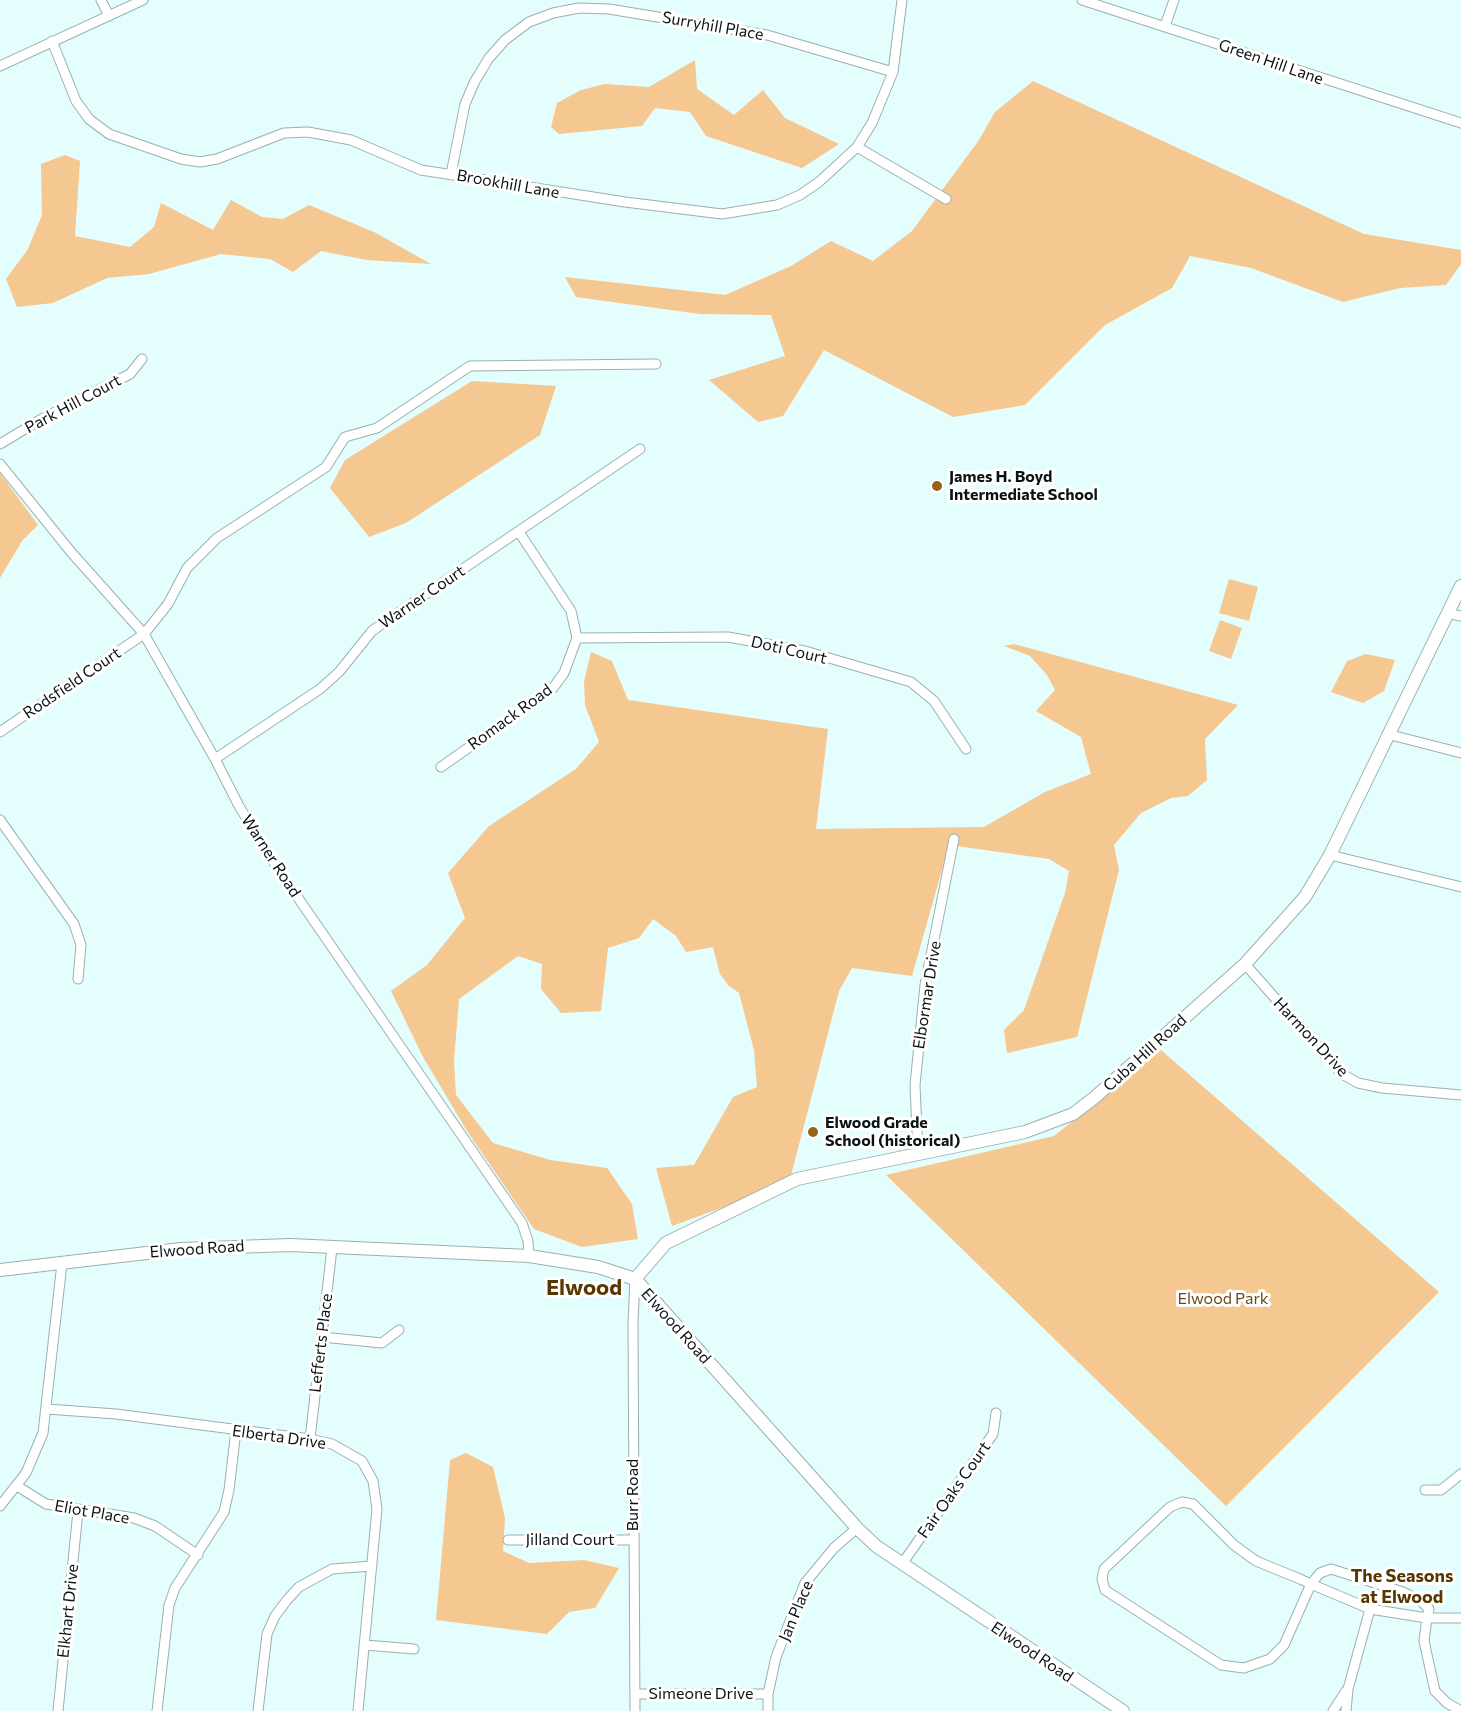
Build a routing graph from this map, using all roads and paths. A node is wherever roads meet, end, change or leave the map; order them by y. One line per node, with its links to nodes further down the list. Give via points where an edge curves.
1 (101, 0): 6 (street)
2 (143, 0): 6 (street)
3 (903, 0): 10 (street, Brookhill Lane)
4 (1082, 0): 7 (street, Green Hill Lane)
5 (1174, 0): 7 (street)
6 (109, 16): 8 (street)
7 (1165, 26): 11 (street, Green Hill Lane)
8 (52, 41): 9 (street); 13 (street, Brookhill Lane, via 76,101 89,119 109,134 143,147 200,162 284,134 308,132 351,140 422,170)
9 (0, 66)
10 (893, 72): 12 (street, Brookhill Lane, via 872,123); 13 (street, Surryhill Place, via 767,34 609,9 579,8 553,13 529,22 489,58 465,104)
11 (1461, 123)
12 (857, 147): 13 (street, Brookhill Lane, via 800,195 777,205 722,214 613,201); 14 (street)
13 (451, 174)
14 (946, 199)
15 (142, 359): 17 (street, Park Hill Court, via 130,374)
16 (656, 363): 24 (street, Rodsfield Court, via 470,366 377,428 345,437 326,467 217,538 187,568 168,604)
17 (0, 444)
18 (640, 449): 20 (street, Warner Court)
19 (0, 464): 24 (street, Warner Road)
20 (519, 532): 25 (street, via 571,611); 30 (street, Warner Court, via 372,631 321,689)
21 (1461, 586): 22 (main road, Cuba Hill Road)
22 (1447, 613): 23 (street); 27 (main road, Cuba Hill Road)
23 (1461, 616)
24 (144, 634): 26 (street, Rodsfield Court); 30 (street, Warner Road)
25 (577, 638): 28 (street, Doti Court, via 728,637 816,654 911,682 934,701); 31 (street, Romack Road, via 564,673 553,688)
26 (0, 732)
27 (1387, 734): 29 (street); 34 (main road, Cuba Hill Road)
28 (966, 749)
29 (1461, 753)
30 (215, 759): 41 (street, Warner Road, via 272,860 522,1223)
31 (441, 767)
32 (0, 820): 37 (street, via 74,924 81,945)
33 (954, 839): 39 (street, Elbormar Drive, via 925,985 915,1085)
34 (1330, 855): 35 (street); 36 (main road, Cuba Hill Road, via 1305,897)
35 (1461, 887)
36 (1245, 964): 38 (street, Harmon Drive, via 1342,1074 1358,1083 1382,1088); 39 (main road, Cuba Hill Road, via 1073,1113 1025,1132)
37 (78, 979)
38 (1461, 1095)
39 (918, 1153): 44 (main road, Cuba Hill Road, via 797,1179 666,1243)
40 (332, 1248): 41 (main road, Elwood Road); 42 (main road, Elwood Road, via 241,1245); 46 (street, Lefferts Place)
41 (529, 1256): 44 (main road, Elwood Road, via 598,1267)
42 (62, 1263): 43 (main road, Elwood Road); 47 (street)
43 (0, 1270)
44 (635, 1279): 56 (main road, Elwood Road); 58 (street, Burr Road)
45 (399, 1330): 46 (street, via 382,1343)
46 (322, 1337): 50 (street, Lefferts Place)
47 (47, 1409): 49 (street, Elberta Drive); 52 (street, via 35,1455)
48 (996, 1413): 60 (street, Fair Oaks Court, via 993,1434)
49 (236, 1430): 50 (street, Elberta Drive); 59 (street, via 224,1512)
50 (310, 1439): 61 (street, Elberta Drive, via 350,1452 362,1461 374,1481 377,1509)
51 (1461, 1474): 53 (street, via 1441,1490)
52 (17, 1486): 54 (street); 55 (street, Eliot Place, via 46,1504)
53 (1425, 1490)
54 (0, 1506)
55 (78, 1511): 59 (street, Eliot Place, via 134,1518 155,1526); 71 (street, Elkhart Drive)
56 (857, 1528): 60 (main road, Elwood Road); 69 (street, Jan Place, via 805,1583 777,1657)
57 (508, 1540): 58 (street, Jilland Court)
58 (633, 1540): 70 (street, Burr Road)
59 (198, 1555): 72 (street, via 175,1588 170,1605)
60 (902, 1564): 77 (main road, Elwood Road)
61 (372, 1566): 66 (street, Elberta Drive); 73 (street, via 332,1569 313,1577 287,1600 267,1634)
62 (1311, 1584): 62 (street, via 1256,1561 1192,1504 1182,1502 1170,1507 1119,1553 1104,1569 1102,1579 1105,1590 1221,1665 1244,1668 1270,1659 1284,1645); 63 (street); 64 (street, via 1320,1573 1331,1569 1421,1601 1429,1609)
63 (1370, 1609): 64 (street); 68 (street)
64 (1427, 1618): 65 (street); 80 (street, via 1424,1641 1435,1691)
65 (1461, 1618)
66 (365, 1645): 67 (street); 74 (street, Elberta Drive)
67 (414, 1649)
68 (1348, 1689): 78 (street); 79 (street)
69 (768, 1694): 70 (street, Simeone Drive); 76 (street, Jan Place)
70 (635, 1695): 75 (street, Burr Road)
71 (58, 1711)
72 (157, 1711)
73 (258, 1711)
74 (358, 1711)
75 (635, 1711)
76 (768, 1711)
77 (1123, 1711)
78 (1333, 1711)
79 (1346, 1711)
80 (1461, 1711)

